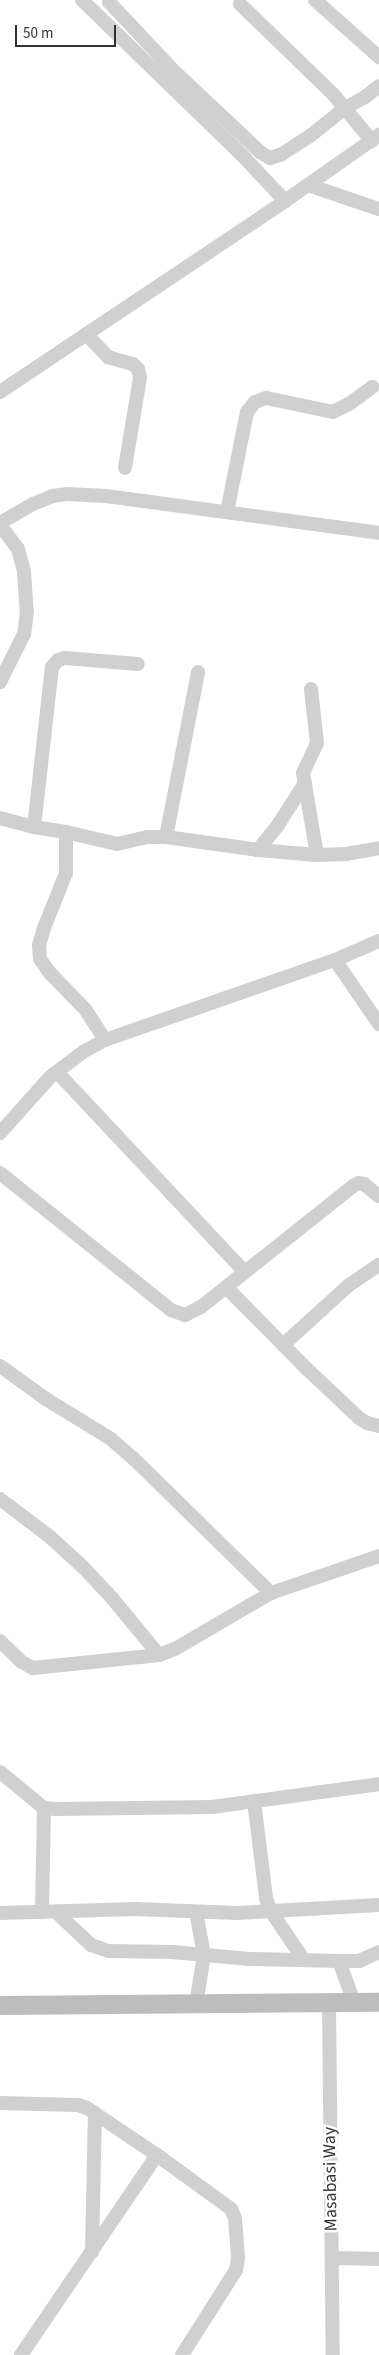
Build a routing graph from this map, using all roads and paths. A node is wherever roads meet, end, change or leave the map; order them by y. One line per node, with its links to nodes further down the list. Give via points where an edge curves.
1 (82, 0): 10 (street)
2 (315, 0): 5 (street)
3 (109, 2): 7 (street, via 174,70 270,158 310,136)
4 (240, 4): 7 (street)
5 (379, 57)
6 (379, 86): 7 (street)
7 (345, 108): 8 (street)
8 (376, 138): 9 (street)
9 (308, 185): 10 (street); 11 (street)
10 (285, 201): 12 (street)
11 (379, 209)
12 (86, 334): 14 (street); 15 (street, via 108,356 133,364 138,370 140,378)
13 (372, 387): 16 (street, via 333,412 266,398 255,402 247,412)
14 (0, 392)
15 (125, 468)
16 (227, 512): 17 (street, via 68,494 33,504); 18 (street)
17 (0, 524): 21 (street, via 18,549 24,572 27,611 24,634)
18 (379, 533)
19 (138, 664): 25 (street, via 65,658 52,667)
20 (198, 672): 27 (street)
21 (0, 682)
22 (311, 689): 23 (street, via 317,743 304,767)
23 (305, 783): 29 (street); 30 (street)
24 (0, 818): 25 (street)
25 (34, 828): 26 (street)
26 (66, 832): 27 (street, via 117,844 147,837); 34 (street, via 66,874 44,928 39,945 40,959 48,972 85,1009)
27 (166, 837): 29 (street)
28 (379, 848): 30 (street)
29 (258, 850): 30 (street)
30 (317, 855)
31 (379, 941): 32 (street)
32 (335, 960): 33 (street); 34 (street)
33 (379, 1024)
34 (104, 1040): 35 (street)
35 (57, 1072): 36 (street); 40 (street)
36 (0, 1133)
37 (0, 1173): 41 (street, via 179,1314 192,1313)
38 (379, 1196): 40 (street, via 359,1183)
39 (379, 1265): 42 (street, via 349,1285)
40 (245, 1272): 41 (street)
41 (226, 1287): 42 (street)
42 (283, 1345): 44 (street, via 359,1418)
43 (0, 1366): 47 (street, via 116,1444)
44 (379, 1426)
45 (0, 1499): 49 (street, via 84,1566)
46 (379, 1556): 47 (street)
47 (271, 1593): 49 (street, via 175,1649)
48 (0, 1641): 49 (street, via 33,1668)
49 (158, 1655)
50 (0, 1772): 53 (street)
51 (379, 1784): 52 (street)
52 (254, 1801): 53 (street, via 189,1808); 55 (street, via 263,1883)
53 (44, 1808): 56 (street)
54 (379, 1906): 55 (street)
55 (270, 1910): 57 (street); 61 (street)
56 (49, 1912): 57 (street, via 136,1909); 58 (street); 60 (street, via 100,1950)
57 (196, 1912): 60 (street)
58 (0, 1913)
59 (379, 1952): 62 (street, via 359,1961)
60 (204, 1955): 61 (street); 66 (street)
61 (304, 1960): 62 (street)
62 (339, 1961): 64 (street)
63 (329, 2002): 64 (main road); 66 (main road); 72 (street, Masabasi Way)
64 (354, 2002): 65 (main road)
65 (379, 2002)
66 (196, 2004): 67 (main road)
67 (0, 2005)
68 (0, 2103): 69 (street, via 78,2105)
69 (95, 2113): 70 (street); 71 (street)
70 (157, 2155): 71 (street); 75 (street, via 224,2202 235,2218 236,2270)
71 (92, 2252): 74 (street)
72 (333, 2258): 73 (street); 76 (street, Masabasi Way)
73 (379, 2259)
74 (21, 2355)
75 (182, 2355)
76 (333, 2355)

